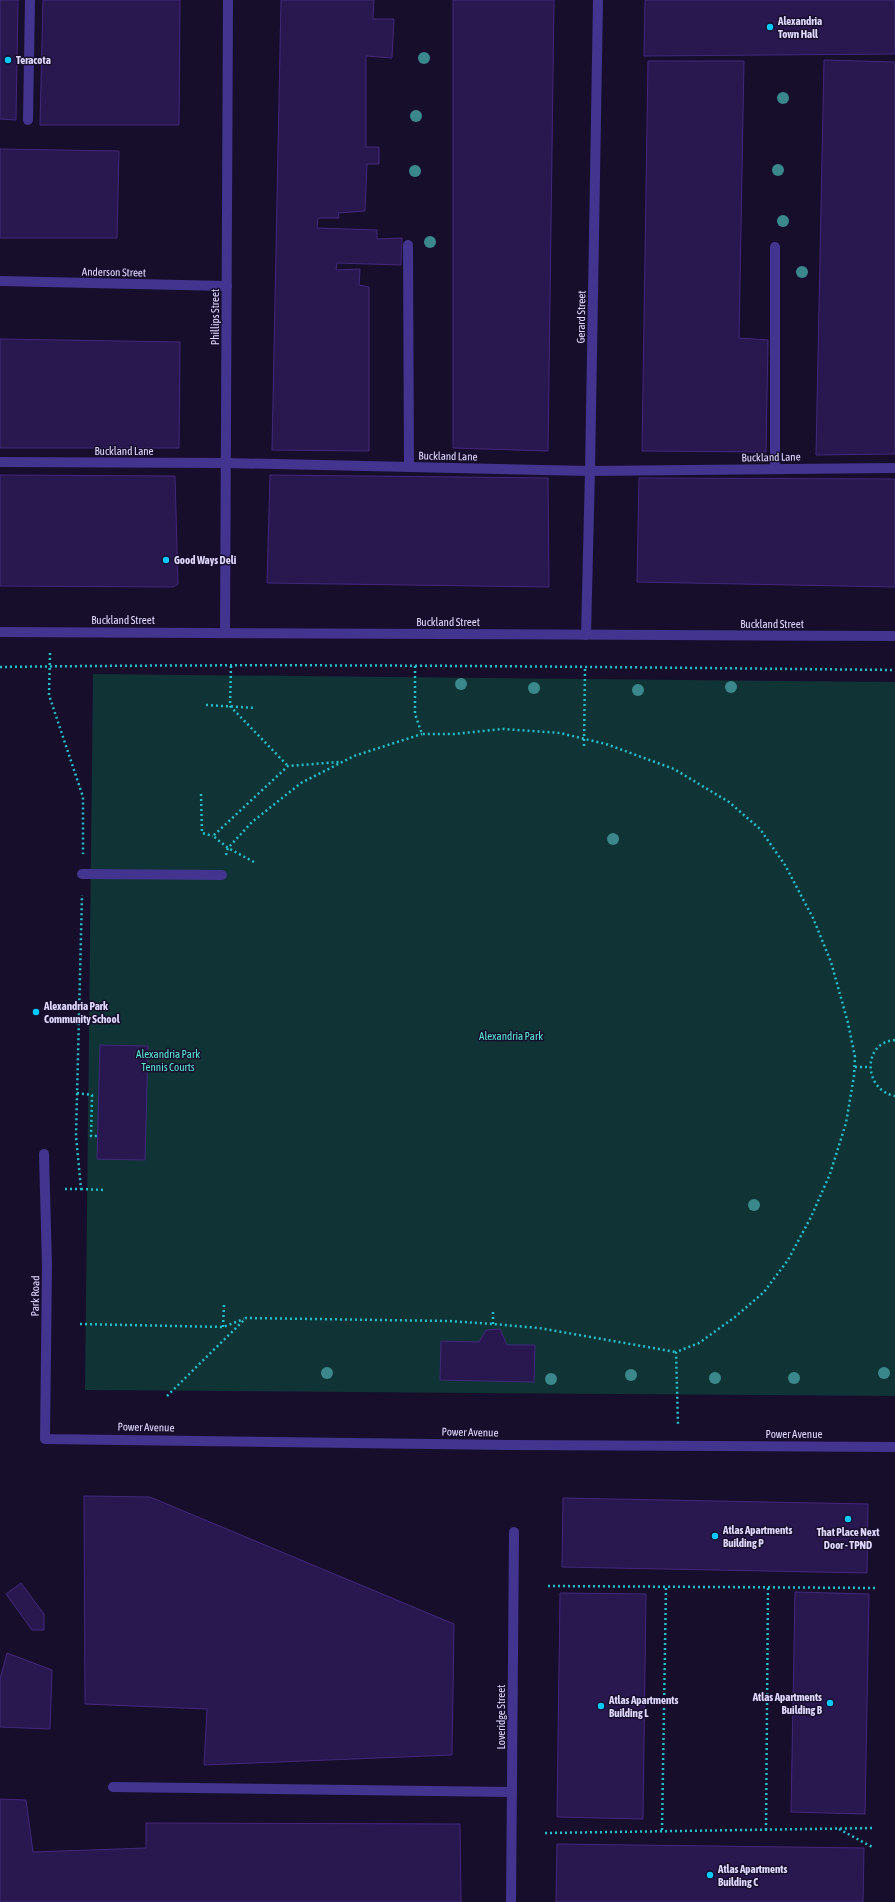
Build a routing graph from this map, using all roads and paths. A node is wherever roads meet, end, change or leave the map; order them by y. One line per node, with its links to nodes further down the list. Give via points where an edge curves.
1 (30, 0): 4 (street)
2 (228, 0): 8 (street, Phillips Street)
3 (598, 0): 14 (street, Gerard Street)
4 (28, 120)
5 (408, 245): 11 (street)
6 (775, 247): 12 (street)
7 (0, 282): 8 (street, Anderson Street)
8 (227, 286): 10 (street, Phillips Street)
9 (0, 462): 10 (street, Buckland Lane)
10 (226, 463): 11 (street, Buckland Lane); 16 (street, Phillips Street)
11 (409, 467): 14 (street, Buckland Lane)
12 (775, 468): 13 (street, Buckland Lane); 14 (street, Buckland Lane)
13 (895, 468)
14 (590, 471): 17 (street, Gerard Street)
15 (0, 632): 16 (street, Buckland Street)
16 (225, 633): 17 (street, Buckland Street)
17 (586, 635): 18 (street, Buckland Street)
18 (895, 636)
19 (50, 666): 20 (path); 22 (path); 37 (path, via 49,695 84,797)
20 (231, 666): 21 (path); 26 (path)
21 (415, 666): 23 (path); 28 (path, via 415,714)
22 (0, 667)
23 (585, 667): 24 (path); 29 (path)
24 (895, 670)
25 (206, 705): 26 (path)
26 (230, 706): 27 (path); 32 (path)
27 (256, 708)
28 (422, 734): 29 (path, via 503,729 560,733); 31 (path)
29 (584, 739): 30 (path); 40 (path, via 606,744 674,769 729,802 760,829 785,865 813,918 832,962 848,1023)
30 (584, 746)
31 (342, 762): 32 (path); 35 (path, via 302,783 252,822)
32 (288, 766): 34 (path)
33 (201, 794): 34 (path, via 202,834)
34 (214, 836): 35 (path)
35 (228, 848): 36 (path); 38 (path)
36 (254, 862)
37 (82, 874): 38 (street); 42 (path)
38 (222, 875)
39 (895, 1040): 41 (path, via 883,1044 876,1050)
40 (855, 1067): 41 (path); 55 (path, via 846,1123 830,1174 788,1260 764,1292 735,1317 699,1343)
41 (870, 1067): 43 (path, via 875,1084 882,1091)
42 (77, 1093): 44 (path, via 92,1095 91,1136); 47 (path, via 76,1136)
43 (895, 1096)
44 (98, 1136)
45 (44, 1154): 46 (street, Park Road)
46 (46, 1188): 47 (path); 57 (street, Park Road)
47 (82, 1189): 48 (path)
48 (105, 1190)
49 (224, 1305): 54 (path)
50 (493, 1312): 53 (path)
51 (246, 1318): 53 (path); 54 (path); 56 (path)
52 (80, 1324): 54 (path)
53 (493, 1324): 55 (path, via 539,1328)
54 (223, 1327)
55 (676, 1352): 58 (path)
56 (167, 1396)
57 (45, 1438): 58 (street, Power Avenue)
58 (678, 1445): 59 (street, Power Avenue)
59 (895, 1447)
60 (514, 1532): 66 (street, Loveridge Street)
61 (548, 1586): 62 (path)
62 (666, 1586): 63 (path); 69 (path)
63 (768, 1587): 64 (path); 70 (path)
64 (877, 1588)
65 (113, 1787): 66 (street)
66 (512, 1792): 73 (street, Loveridge Street)
67 (874, 1828): 68 (path)
68 (839, 1829): 70 (path); 72 (path)
69 (662, 1830): 70 (path); 71 (path)
70 (766, 1830)
71 (545, 1833)
72 (874, 1848)
73 (511, 1902)

